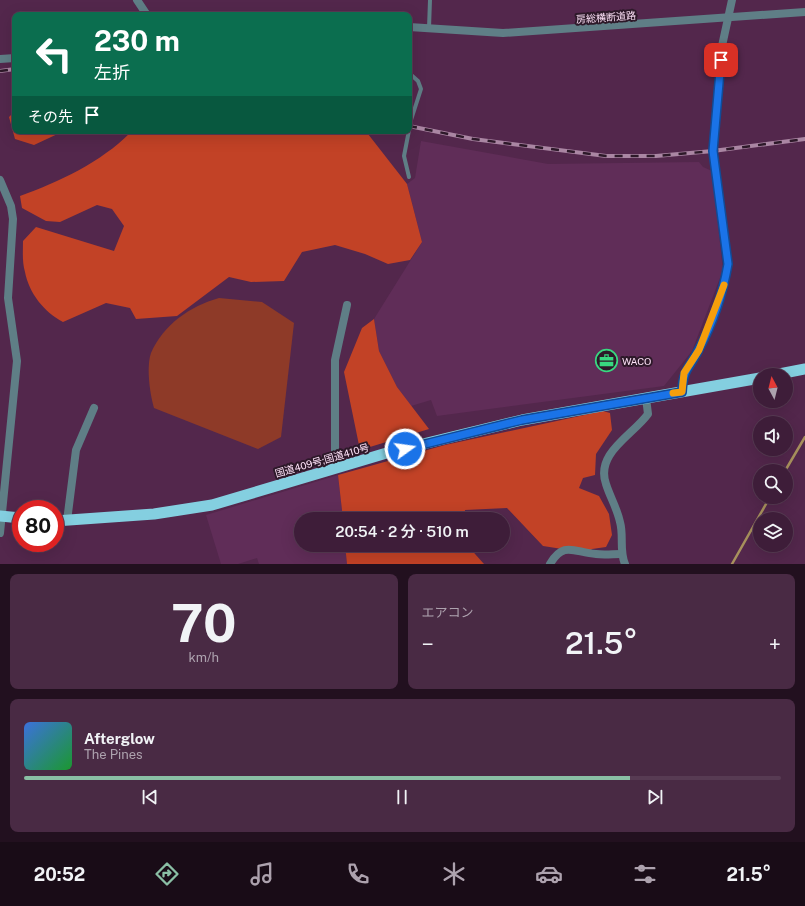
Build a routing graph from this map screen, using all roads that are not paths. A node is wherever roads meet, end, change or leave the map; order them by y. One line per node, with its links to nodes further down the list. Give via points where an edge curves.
1 (137, 0): 4 (street)
2 (430, 0): 8 (lane)
3 (732, 0): 6 (street)
4 (146, 12)
5 (805, 12): 6 (street, 房総横断道路)
6 (728, 17): 8 (street, 房総横断道路, via 503,33); 20 (street, via 722,46 713,151 728,264 715,313 699,350 684,373)
7 (412, 28): 8 (street, 房総横断道路)
8 (429, 28)
9 (12, 58): 10 (street)
10 (0, 59)
11 (412, 76): 12 (lane, via 421,89)
12 (412, 117)
13 (408, 134): 14 (lane, via 404,156)
14 (410, 177)
15 (0, 180): 24 (street, via 11,206 8,298 17,361)
16 (347, 305): 23 (street, via 335,360)
17 (805, 370): 18 (highway)
18 (793, 372)
19 (753, 379): 20 (highway, 国道409号;国道410号)
20 (682, 392): 21 (highway, 国道409号;国道410号)
21 (646, 398): 23 (highway, 国道409号;国道410号, via 522,420); 28 (street, via 648,414 618,444 605,465 606,484 621,523)
22 (94, 408): 26 (street, via 76,450)
23 (335, 468): 26 (highway, 国道409号;国道410号, via 212,505 154,514)
24 (1, 516): 25 (highway); 27 (street)
25 (12, 517)
26 (67, 521)
27 (0, 533)
28 (621, 554): 29 (street, via 562,550); 30 (street)
29 (550, 564)
30 (626, 564)

